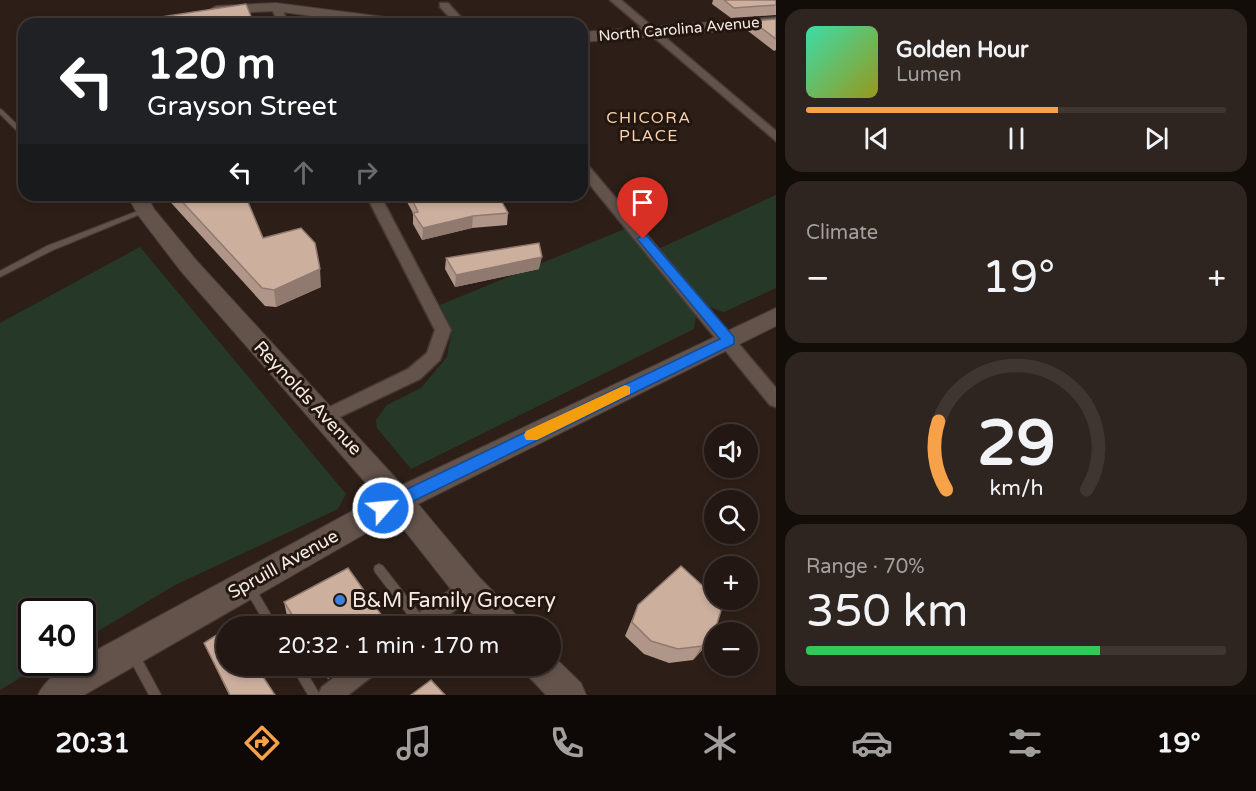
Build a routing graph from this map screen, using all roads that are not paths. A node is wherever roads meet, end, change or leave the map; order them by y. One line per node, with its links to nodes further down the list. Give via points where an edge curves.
1 (615, 0): 9 (street)
2 (444, 5): 7 (street)
3 (276, 7): 4 (street); 5 (street); 6 (street)
4 (202, 12)
5 (281, 18)
6 (356, 18)
7 (456, 18)
8 (776, 21): 9 (street, North Carolina Avenue)
9 (654, 31): 10 (street, North Carolina Avenue); 13 (street)
10 (588, 36)
11 (0, 111): 12 (lane)
12 (18, 129)
13 (776, 137)
14 (588, 174): 19 (street)
15 (376, 201): 21 (street, via 443,330 434,356 414,374)
16 (141, 203): 17 (lane); 21 (street, Reynolds Avenue, via 188,265)
17 (0, 274)
18 (776, 316): 19 (street, Spruill Avenue)
19 (729, 340): 20 (street); 22 (street, Spruill Avenue)
20 (776, 400)
21 (323, 418): 22 (street, Reynolds Avenue)
22 (398, 500): 24 (street, Spruill Avenue); 25 (street, Reynolds Avenue)
23 (379, 569): 27 (lane)
24 (247, 584): 26 (lane); 30 (street, Spruill Avenue)
25 (468, 587): 28 (street); 29 (street, Reynolds Avenue)
26 (266, 616)
27 (412, 616)
28 (432, 616)
29 (496, 616)
30 (130, 649): 34 (street, Spruill Avenue); 35 (lane)
31 (303, 676): 36 (lane)
32 (354, 676): 37 (street)
33 (551, 676): 38 (street)
34 (55, 695)
35 (155, 695)
36 (314, 695)
37 (330, 695)
38 (569, 695)

